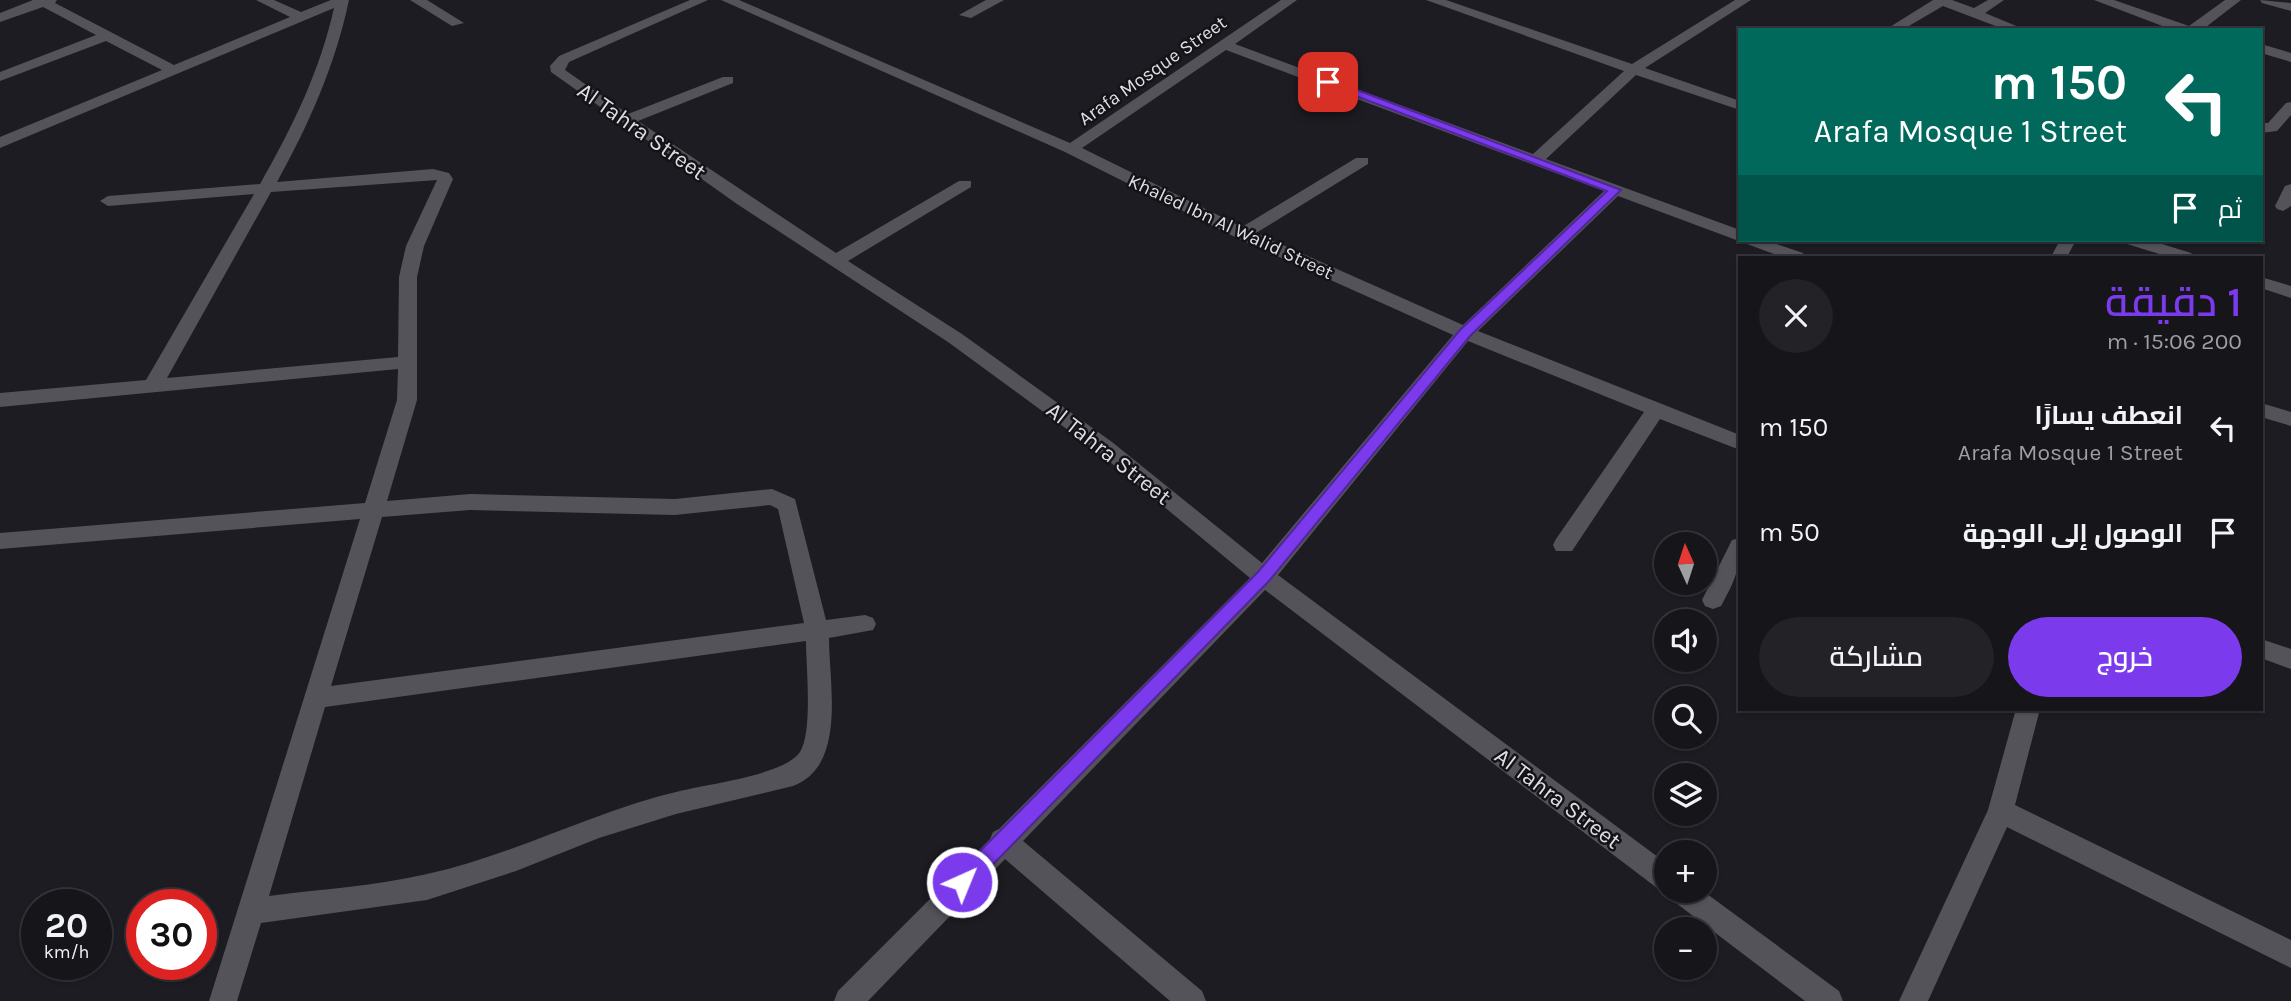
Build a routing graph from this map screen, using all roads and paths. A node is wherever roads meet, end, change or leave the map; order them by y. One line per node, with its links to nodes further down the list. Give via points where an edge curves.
1 (263, 0): 22 (street)
2 (342, 0): 22 (street); 45 (street, via 320,79 301,125)
3 (417, 0): 23 (street)
4 (701, 0): 38 (street, Al Tahra Street, via 578,52 557,66 558,72)
5 (727, 0): 41 (street, Khaled Ibn Al Walid Street)
6 (997, 0): 20 (street)
7 (1290, 0): 29 (street, Arafa Mosque Street)
8 (1433, 0): 32 (street)
9 (1709, 0): 18 (street)
10 (1744, 0): 18 (street)
11 (1941, 0): 19 (street); 24 (street)
12 (1997, 0): 19 (street)
13 (2101, 0): 26 (street)
14 (2234, 0): 27 (street)
15 (2267, 0): 17 (street)
16 (45, 1): 21 (street); 28 (street)
17 (2291, 7)
18 (1728, 8): 32 (street)
19 (1975, 13): 25 (street)
20 (966, 16)
21 (0, 18)
22 (301, 18): 33 (street)
23 (457, 23)
24 (1895, 28)
25 (2014, 28)
26 (2192, 28)
27 (2196, 28)
28 (108, 35): 33 (street); 34 (street)
29 (1223, 44): 41 (street, Arafa Mosque Street); 42 (street)
30 (2263, 49): 31 (street)
31 (2291, 58)
32 (1633, 70): 36 (street); 42 (street)
33 (174, 71): 40 (street)
34 (0, 77)
35 (728, 80): 38 (street)
36 (1738, 105)
37 (2291, 106): 39 (street, via 2272,128)
38 (627, 120): 56 (street, Al Tahra Street)
39 (2263, 128)
40 (0, 143)
41 (1071, 149): 50 (street, Khaled Ibn Al Walid Street)
42 (1537, 159): 46 (street)
43 (1362, 161): 50 (street)
44 (965, 184): 56 (street)
45 (265, 188): 48 (street); 60 (street, via 443,176 415,246 408,277); 61 (street)
46 (1615, 190): 51 (street); 59 (street)
47 (2291, 190): 49 (street)
48 (108, 201)
49 (2283, 206)
50 (1243, 234): 59 (street, Khaled Ibn Al Walid Street)
51 (1738, 235)
52 (1756, 242): 54 (street)
53 (2139, 242): 55 (street)
54 (1794, 256)
55 (2182, 256)
56 (837, 260): 71 (street, Al Tahra Street, via 955,338 1105,447)
57 (2263, 283): 58 (street)
58 (2291, 292)
59 (1465, 333): 63 (street, Khaled Ibn Al Walid Street); 71 (street)
60 (407, 362): 61 (street); 67 (street, via 407,400)
61 (153, 385): 62 (street)
62 (0, 400)
63 (1656, 410): 66 (street, Khaled Ibn Al Walid Street); 69 (street)
64 (2263, 411): 65 (street)
65 (2291, 419)
66 (1738, 442)
67 (375, 509): 68 (street); 74 (street, via 470,502 675,507 782,499 788,504); 77 (street)
68 (0, 541)
69 (1564, 545)
70 (1738, 550): 72 (street)
71 (1264, 577): 80 (street); 81 (street, Al Tahra Street)
72 (1713, 600)
73 (866, 624): 74 (street)
74 (817, 631): 77 (street); 83 (street, via 818,729 812,757 793,775 597,827 427,887)
75 (2263, 649): 76 (street)
76 (2291, 659)
77 (316, 698): 83 (street)
78 (2027, 711): 79 (street)
79 (2001, 811): 84 (street); 89 (street)
80 (1002, 840): 86 (street); 87 (street)
81 (1654, 870)
82 (1698, 903): 88 (street)
83 (252, 911): 85 (street)
84 (2291, 954)
85 (223, 1001)
86 (848, 1001)
87 (1192, 1001)
88 (1829, 1001)
89 (1913, 1001)

